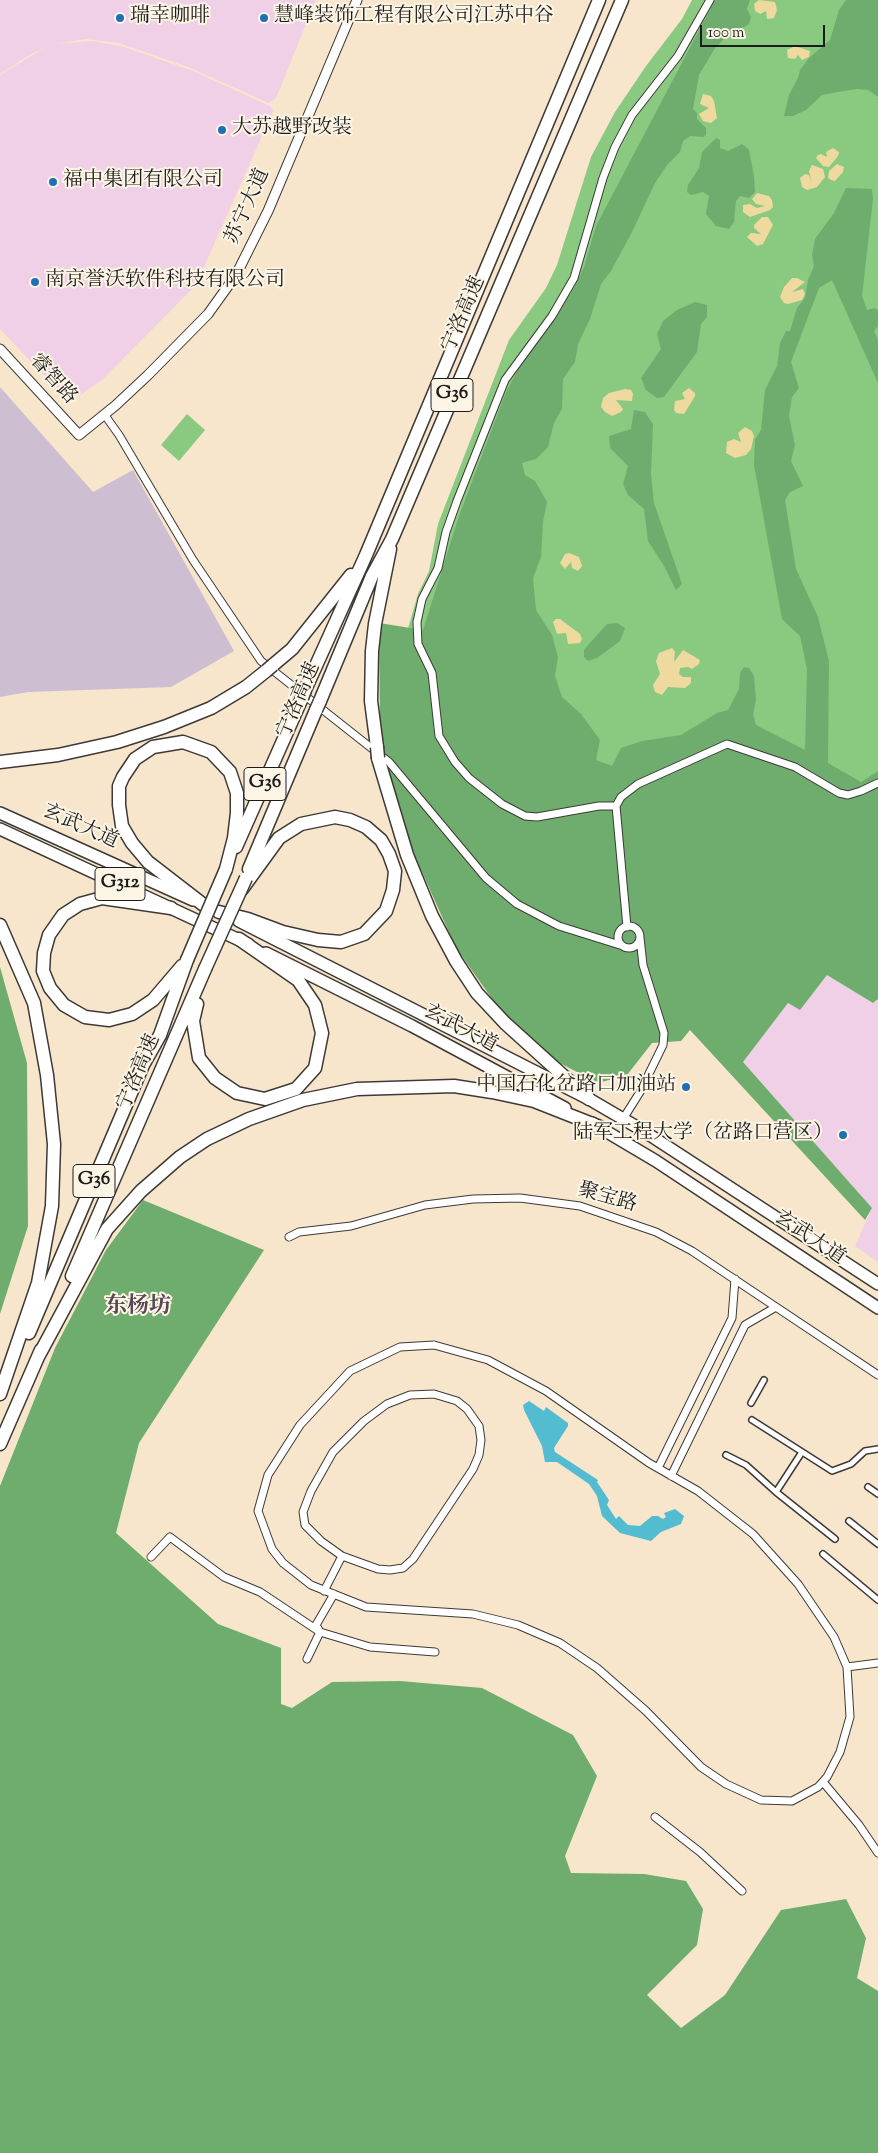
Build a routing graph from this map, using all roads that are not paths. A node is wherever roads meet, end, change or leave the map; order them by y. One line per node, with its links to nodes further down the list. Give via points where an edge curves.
1 (358, 0): 6 (street, 苏宁大道, via 268,211 224,295 195,328)
2 (599, 0): 9 (highway, 宁洛高速 / G36)
3 (622, 0): 8 (highway, 宁洛高速 / G36)
4 (710, 0): 12 (street, via 693,33 642,100 615,148 574,278 552,316 506,380 457,501 438,568 422,599 417,622 418,644 432,673 439,736 469,778 502,804 526,816)
5 (0, 349): 7 (street, 睿智路)
6 (104, 414): 7 (street, 苏宁大道); 24 (street, via 140,468 193,560 261,661 389,762 486,878 517,904 539,917)
7 (79, 435)
8 (392, 539): 16 (highway, 宁洛高速 / G36, via 372,576); 29 (highway, via 375,624 371,701 378,753 407,855 432,916 477,993)
9 (366, 555): 10 (highway, via 292,650 246,687 211,708 117,742 58,755); 15 (highway, 宁洛高速 / G36)
10 (0, 762)
11 (878, 783): 12 (street, via 861,792 839,793 795,767 727,744 638,784 621,797)
12 (616, 806): 21 (street)
13 (0, 813): 17 (highway, 玄武大道 / G312)
14 (0, 829): 18 (highway, 玄武大道 / G312)
15 (226, 869): 17 (highway, via 237,813 237,793 230,772 211,752 183,742 153,746 135,759 119,786 122,826 148,862); 26 (highway, 宁洛高速 / G36, bridge)
16 (247, 879): 19 (highway, via 279,838 301,824 335,817 366,827 381,840 394,871 394,890 386,911 364,934 341,942 284,932); 28 (highway, 宁洛高速 / G36, bridge)
17 (205, 906): 19 (highway, 玄武大道 / G312)
18 (171, 908): 23 (highway, 玄武大道 / G312); 26 (highway, via 102,898 80,904 63,914 49,934 43,971 50,988 64,1005 85,1017 109,1020 132,1014 153,1000)
19 (219, 912): 29 (highway, 玄武大道 / G312)
20 (0, 925): 40 (highway, via 34,1003 47,1074 54,1144 52,1206 38,1283)
21 (624, 928): 22 (street, via 636,929); 24 (street); 25 (street, via 618,939)
22 (640, 938): 25 (street, via 636,946); 27 (street)
23 (239, 940): 28 (highway, via 298,980 315,1005 322,1033 315,1068 296,1089 266,1099 238,1093 215,1078 198,1058 193,1021); 31 (highway, 玄武大道 / G312, via 412,1026)
24 (603, 940): 25 (street)
25 (625, 947): 27 (street, via 636,954)
26 (187, 960): 41 (highway, 宁洛高速 / G36, via 160,1035 143,1065)
27 (643, 965): 30 (street, via 664,1033 663,1045)
28 (206, 969): 37 (highway, 宁洛高速 / G36)
29 (589, 1100): 30 (highway, 玄武大道 / G312)
30 (623, 1119): 34 (highway, 玄武大道 / G312)
31 (600, 1127): 36 (highway, 玄武大道 / G312); 37 (highway, via 534,1101 454,1086 357,1089 304,1100 249,1119 207,1139 180,1158 141,1191 107,1229)
32 (289, 1238): 33 (street, 聚宝路, via 299,1232 351,1226 425,1206 473,1199 520,1198 580,1206 633,1223 692,1251)
33 (735, 1279): 35 (street, 聚宝路); 48 (street, via 732,1318)
34 (878, 1284)
35 (776, 1307): 38 (street, 聚宝路); 49 (street, via 745,1325)
36 (878, 1308)
37 (38, 1357): 44 (highway, 宁洛高速 / G36)
38 (878, 1375)
39 (764, 1380): 42 (street)
40 (0, 1394)
41 (0, 1401)
42 (751, 1403)
43 (752, 1420): 46 (street)
44 (0, 1444)
45 (878, 1449): 46 (street, via 864,1451 851,1464 832,1471)
46 (802, 1452): 51 (street)
47 (726, 1455): 51 (street, via 746,1465)
48 (658, 1468): 49 (street); 59 (street, via 546,1391 488,1360 434,1345 400,1347 350,1372 300,1425 268,1476 258,1511 272,1548 283,1564 312,1586)
49 (671, 1476): 66 (street, via 698,1491 753,1534 798,1584 834,1637)
50 (868, 1488): 52 (street)
51 (776, 1492): 54 (street)
52 (878, 1494)
53 (849, 1521): 55 (street)
54 (835, 1539)
55 (878, 1544)
56 (823, 1554): 61 (street)
57 (342, 1556): 57 (street, via 390,1570 403,1568 413,1559 479,1455 481,1440 478,1426 467,1409 457,1401 434,1394 410,1395 387,1404 364,1420 334,1452 311,1491 303,1512 305,1524); 59 (street)
58 (151, 1557): 62 (street, via 170,1537 224,1577 260,1592)
59 (324, 1590): 60 (street)
60 (334, 1594): 62 (street, via 316,1625); 67 (street, via 366,1607 473,1614 518,1626 560,1644 597,1668 625,1692 701,1767 726,1784 761,1800 792,1801)
61 (878, 1600)
62 (320, 1632): 63 (street, via 370,1647); 64 (street)
63 (435, 1652)
64 (307, 1659)
65 (878, 1664): 66 (street)
66 (847, 1667): 67 (street, via 850,1717 840,1752)
67 (823, 1782): 69 (street)
68 (655, 1817): 70 (street)
69 (878, 1853)
70 (742, 1891)

